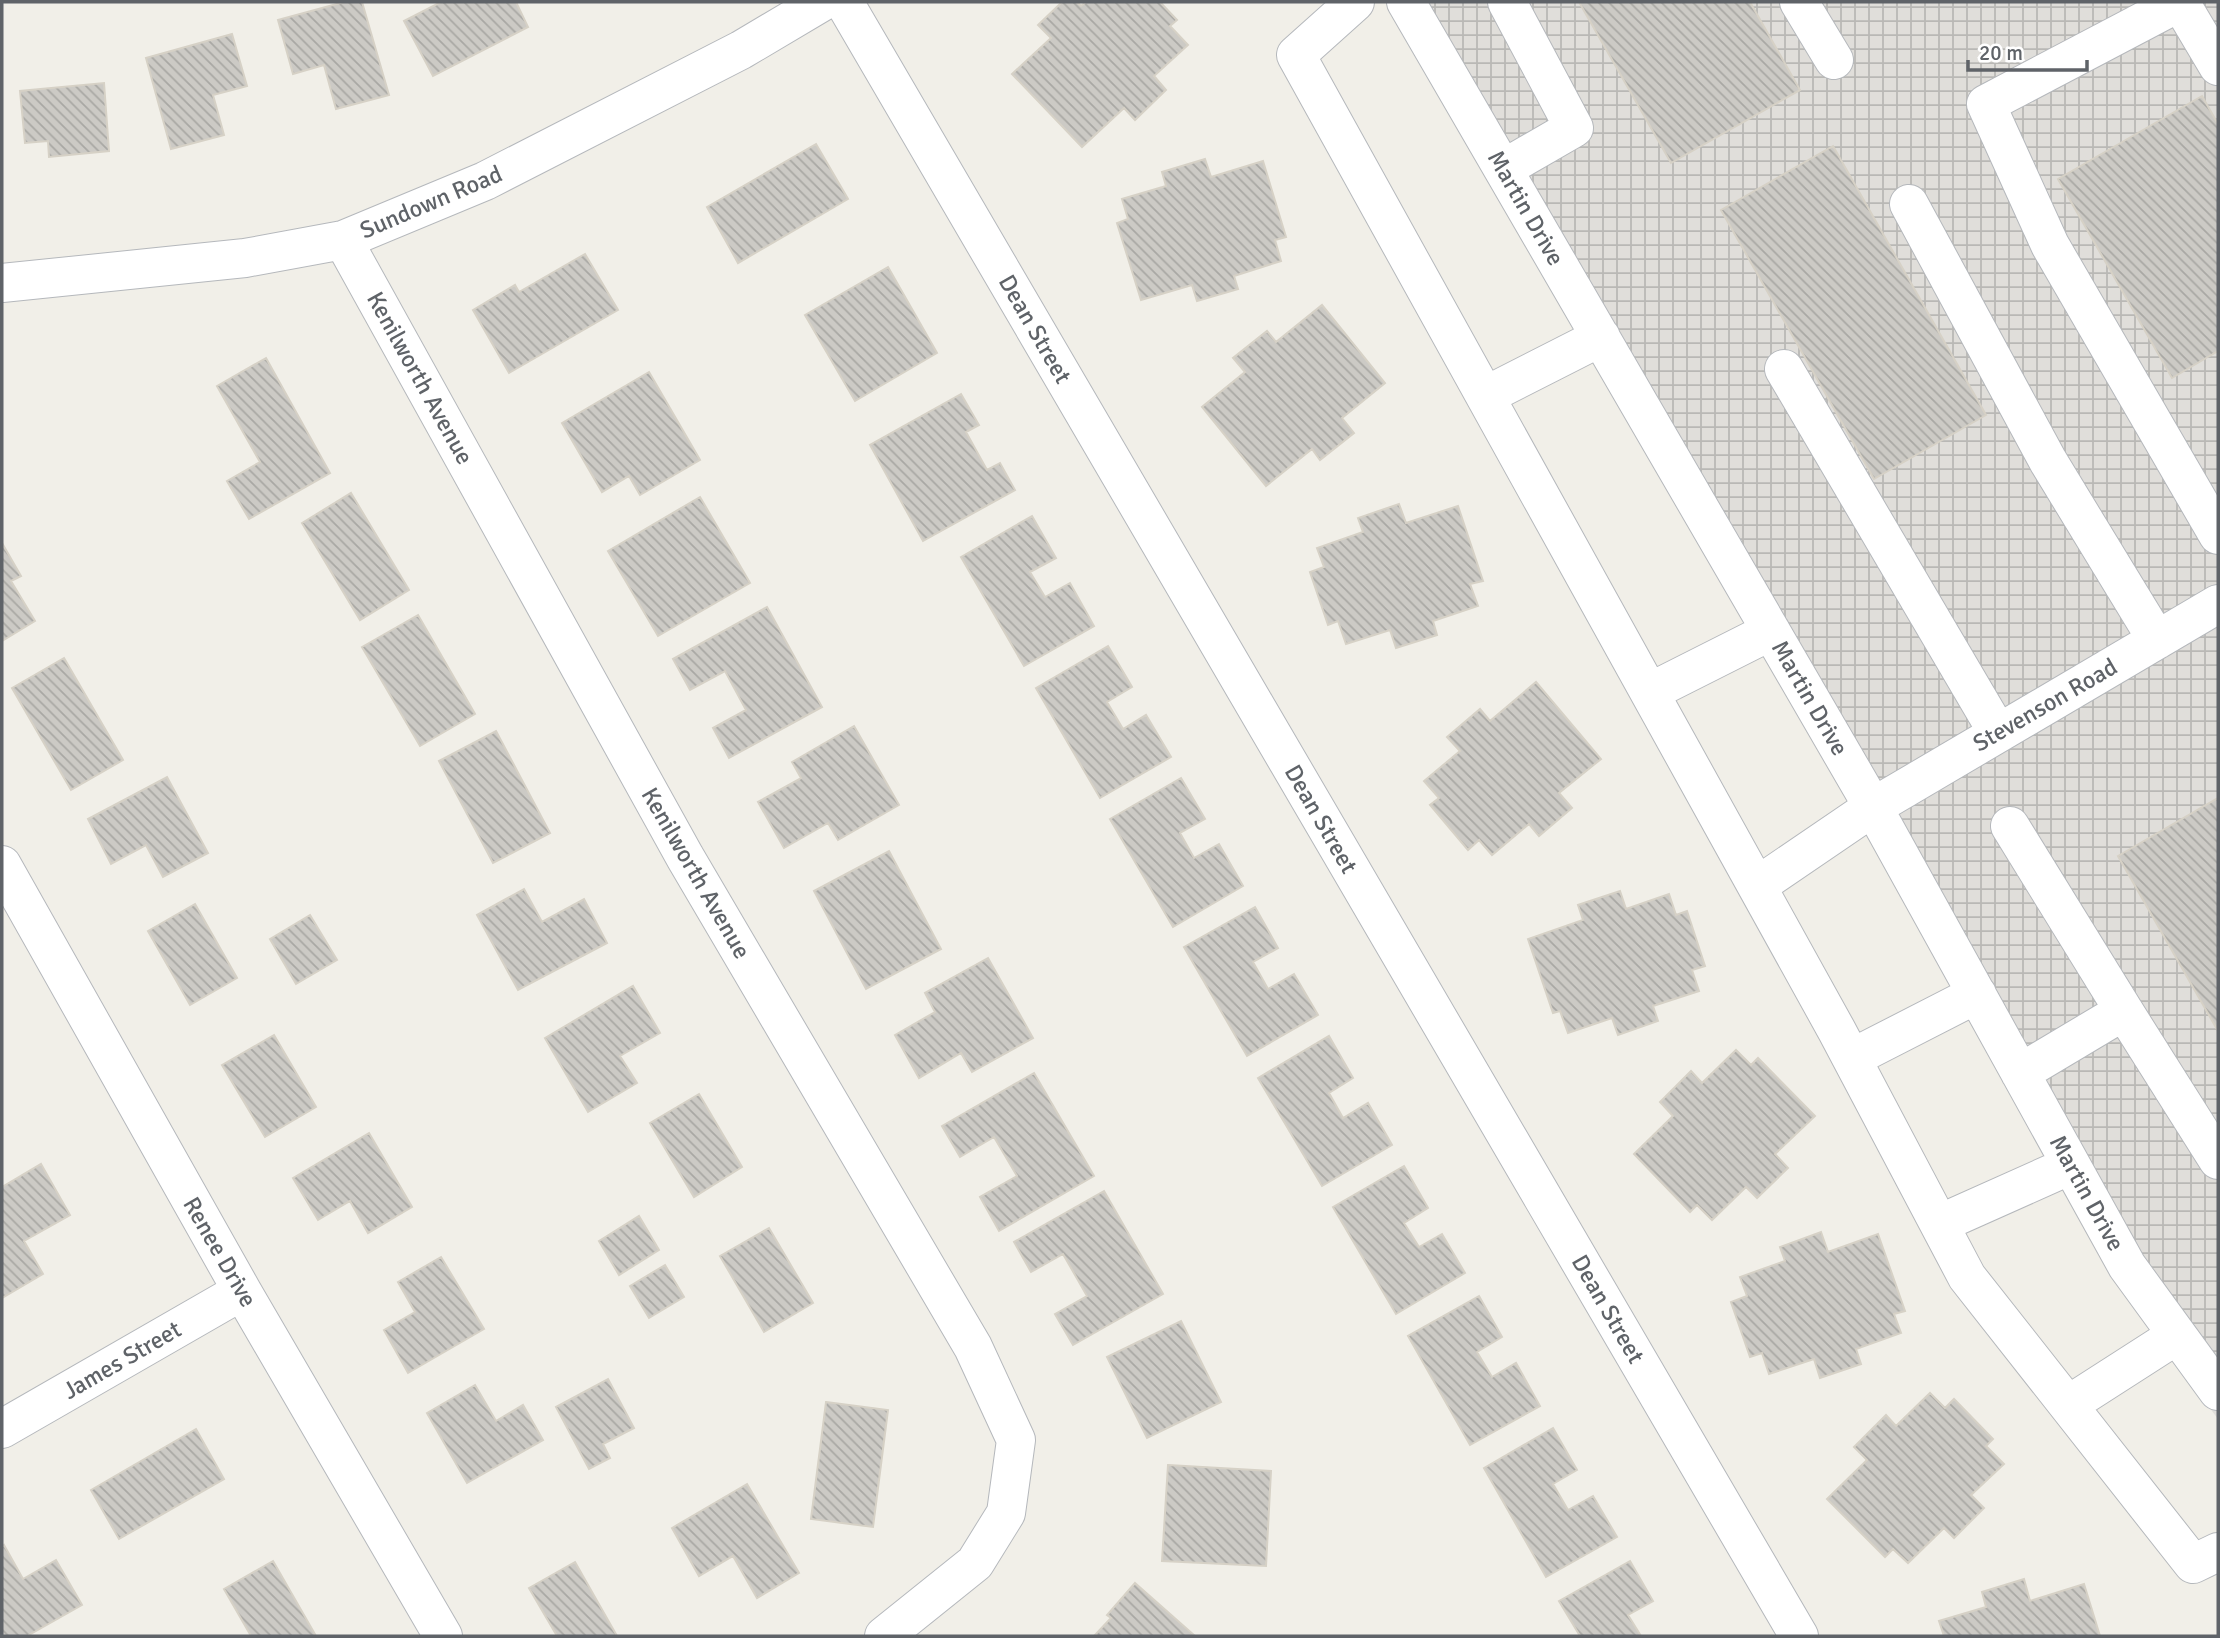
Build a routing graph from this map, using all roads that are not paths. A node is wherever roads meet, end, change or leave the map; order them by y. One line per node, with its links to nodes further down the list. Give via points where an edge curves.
1 (822, 2): 11 (street, Sundown Road, via 741,50 485,181)
2 (844, 2): 41 (street, Dean Street)
3 (1355, 2): 15 (street, via 1296,55)
4 (1406, 2): 9 (street, Martin Drive)
5 (1507, 2): 9 (street, via 1574,128)
6 (1800, 2): 7 (street)
7 (1835, 60)
8 (2218, 66): 16 (street, via 2180,2 1986,104 2050,245)
9 (1503, 169): 13 (street, Martin Drive)
10 (1909, 204): 19 (street, via 2048,461)
11 (343, 240): 12 (street, Sundown Road, via 245,258); 40 (street, Kenilworth Avenue, via 685,857 973,1347 1016,1440 1006,1513 975,1563)
12 (2, 283)
13 (1601, 337): 15 (street); 18 (street, Martin Drive)
14 (1784, 369): 21 (street)
15 (1485, 396): 20 (street)
16 (2218, 535)
17 (2218, 604): 19 (street, Stevenson Road)
18 (1771, 631): 20 (street); 22 (street, Martin Drive)
19 (2157, 640): 21 (street, Stevenson Road)
20 (1650, 692): 25 (street)
21 (1998, 733): 22 (street, Stevenson Road)
22 (1873, 807): 25 (street, Stevenson Road); 26 (street, Martin Drive)
23 (2010, 826): 27 (street)
24 (2, 865): 33 (street, Renee Drive)
25 (1757, 887): 28 (street)
26 (1977, 994): 28 (street); 29 (street, Martin Drive)
27 (2124, 1011): 29 (street); 30 (street)
28 (1852, 1058): 32 (street)
29 (2020, 1073): 31 (street, Martin Drive)
30 (2218, 1160)
31 (2071, 1165): 32 (street); 34 (street, Martin Drive, via 2127,1266)
32 (1939, 1224): 36 (street, via 1967,1277)
33 (242, 1291): 37 (street, James Street); 39 (street, Renee Drive)
34 (2178, 1335): 35 (street, Martin Drive); 36 (street)
35 (2218, 1391)
36 (2068, 1405): 38 (street, via 2193,1564)
37 (2, 1429)
38 (2218, 1552)
39 (443, 1636)
40 (884, 1636)
41 (1799, 1636)

